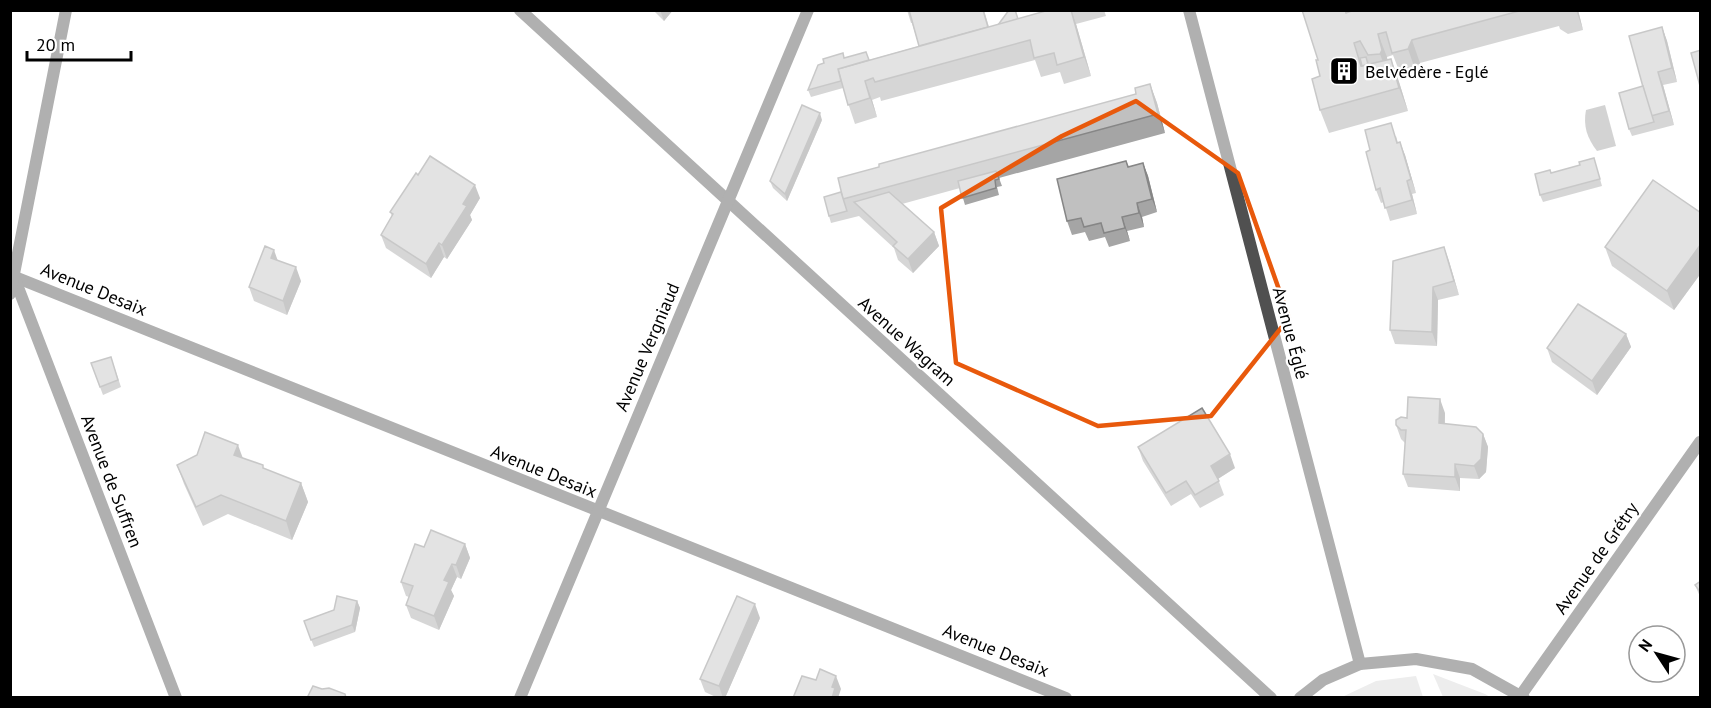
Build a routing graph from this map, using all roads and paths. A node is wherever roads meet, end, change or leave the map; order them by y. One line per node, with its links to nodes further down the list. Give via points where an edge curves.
1 (66, 10): 6 (street)
2 (520, 10): 5 (street, Avenue Wagram)
3 (808, 10): 5 (street, Avenue Vergniaud)
4 (1188, 10): 10 (street, Avenue Églé)
5 (728, 201): 9 (street, Avenue Vergniaud); 15 (street, Avenue Wagram)
6 (12, 276): 7 (street); 9 (street, Avenue Desaix); 12 (street, Avenue de Suffren)
7 (10, 294)
8 (1701, 442): 11 (street, Avenue de Grétry)
9 (597, 512): 13 (street, Avenue Vergniaud); 14 (street, Avenue Desaix)
10 (1360, 664): 11 (street, via 1416,659 1472,669); 16 (street, via 1323,680)
11 (1522, 696)
12 (176, 698)
13 (520, 698)
14 (1066, 698)
15 (1271, 698)
16 (1300, 698)

